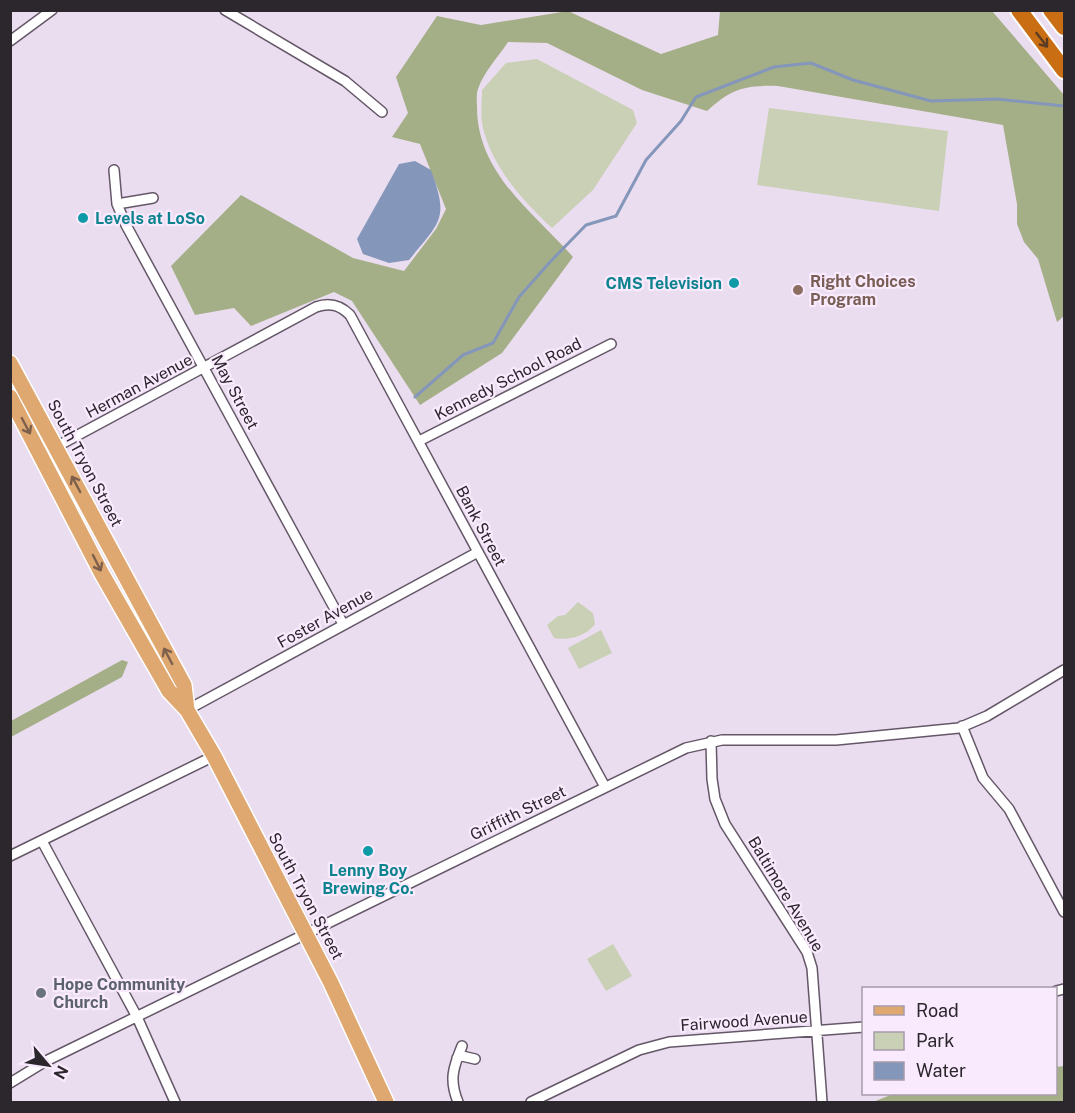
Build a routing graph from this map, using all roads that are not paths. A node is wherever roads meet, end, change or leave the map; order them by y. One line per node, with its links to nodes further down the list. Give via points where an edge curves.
1 (52, 10): 6 (street)
2 (225, 10): 8 (street, via 360,91)
3 (1019, 10): 7 (highway, one-way to 7)
4 (1051, 10): 5 (highway)
5 (1065, 27)
6 (10, 41)
7 (1065, 70)
8 (382, 112)
9 (114, 170): 11 (street, May Street)
10 (153, 198): 11 (street)
11 (117, 204): 15 (street, May Street)
12 (314, 308): 15 (street, Herman Avenue); 17 (street, Bank Street, via 331,304 350,315)
13 (611, 344): 17 (street, Kennedy School Road)
14 (10, 363): 18 (main road, South Tryon Street)
15 (205, 368): 18 (street, Herman Avenue); 21 (street, May Street)
16 (10, 397): 19 (main road, South Tryon Street, one-way to 19)
17 (419, 441): 20 (street, Bank Street)
18 (56, 447): 19 (street, Herman Avenue); 23 (main road, South Tryon Street, one-way to 18, via 184,685)
19 (41, 454): 23 (main road, South Tryon Street, one-way to 23, via 113,593 169,691)
20 (478, 552): 21 (street, Foster Avenue); 27 (street, Bank Street)
21 (343, 624): 23 (street, Foster Avenue)
22 (1065, 670): 24 (street, Griffith Street, via 987,716)
23 (187, 710): 26 (main road, South Tryon Street)
24 (962, 726): 25 (street, Griffith Street, via 938,732 836,740); 30 (street, via 983,778 1009,809)
25 (711, 741): 27 (street, Griffith Street, via 686,748); 34 (street, Baltimore Avenue, via 713,789 725,824 807,952 814,976)
26 (214, 756): 28 (street); 31 (main road, South Tryon Street)
27 (605, 787): 31 (street, Griffith Street)
28 (42, 841): 29 (street); 32 (street)
29 (10, 856)
30 (1065, 912)
31 (305, 934): 32 (street, Griffith Street); 40 (main road, South Tryon Street)
32 (137, 1017): 38 (street, Griffith Street); 39 (street)
33 (862, 1027): 34 (street, Fairwood Avenue)
34 (817, 1031): 42 (street, Fairwood Avenue, via 669,1042 639,1050); 43 (street, Baltimore Avenue)
35 (462, 1046): 36 (street)
36 (457, 1058): 37 (street); 41 (street, via 452,1084)
37 (475, 1059)
38 (10, 1083)
39 (174, 1102)
40 (386, 1102)
41 (458, 1102)
42 (531, 1102)
43 (822, 1102)

